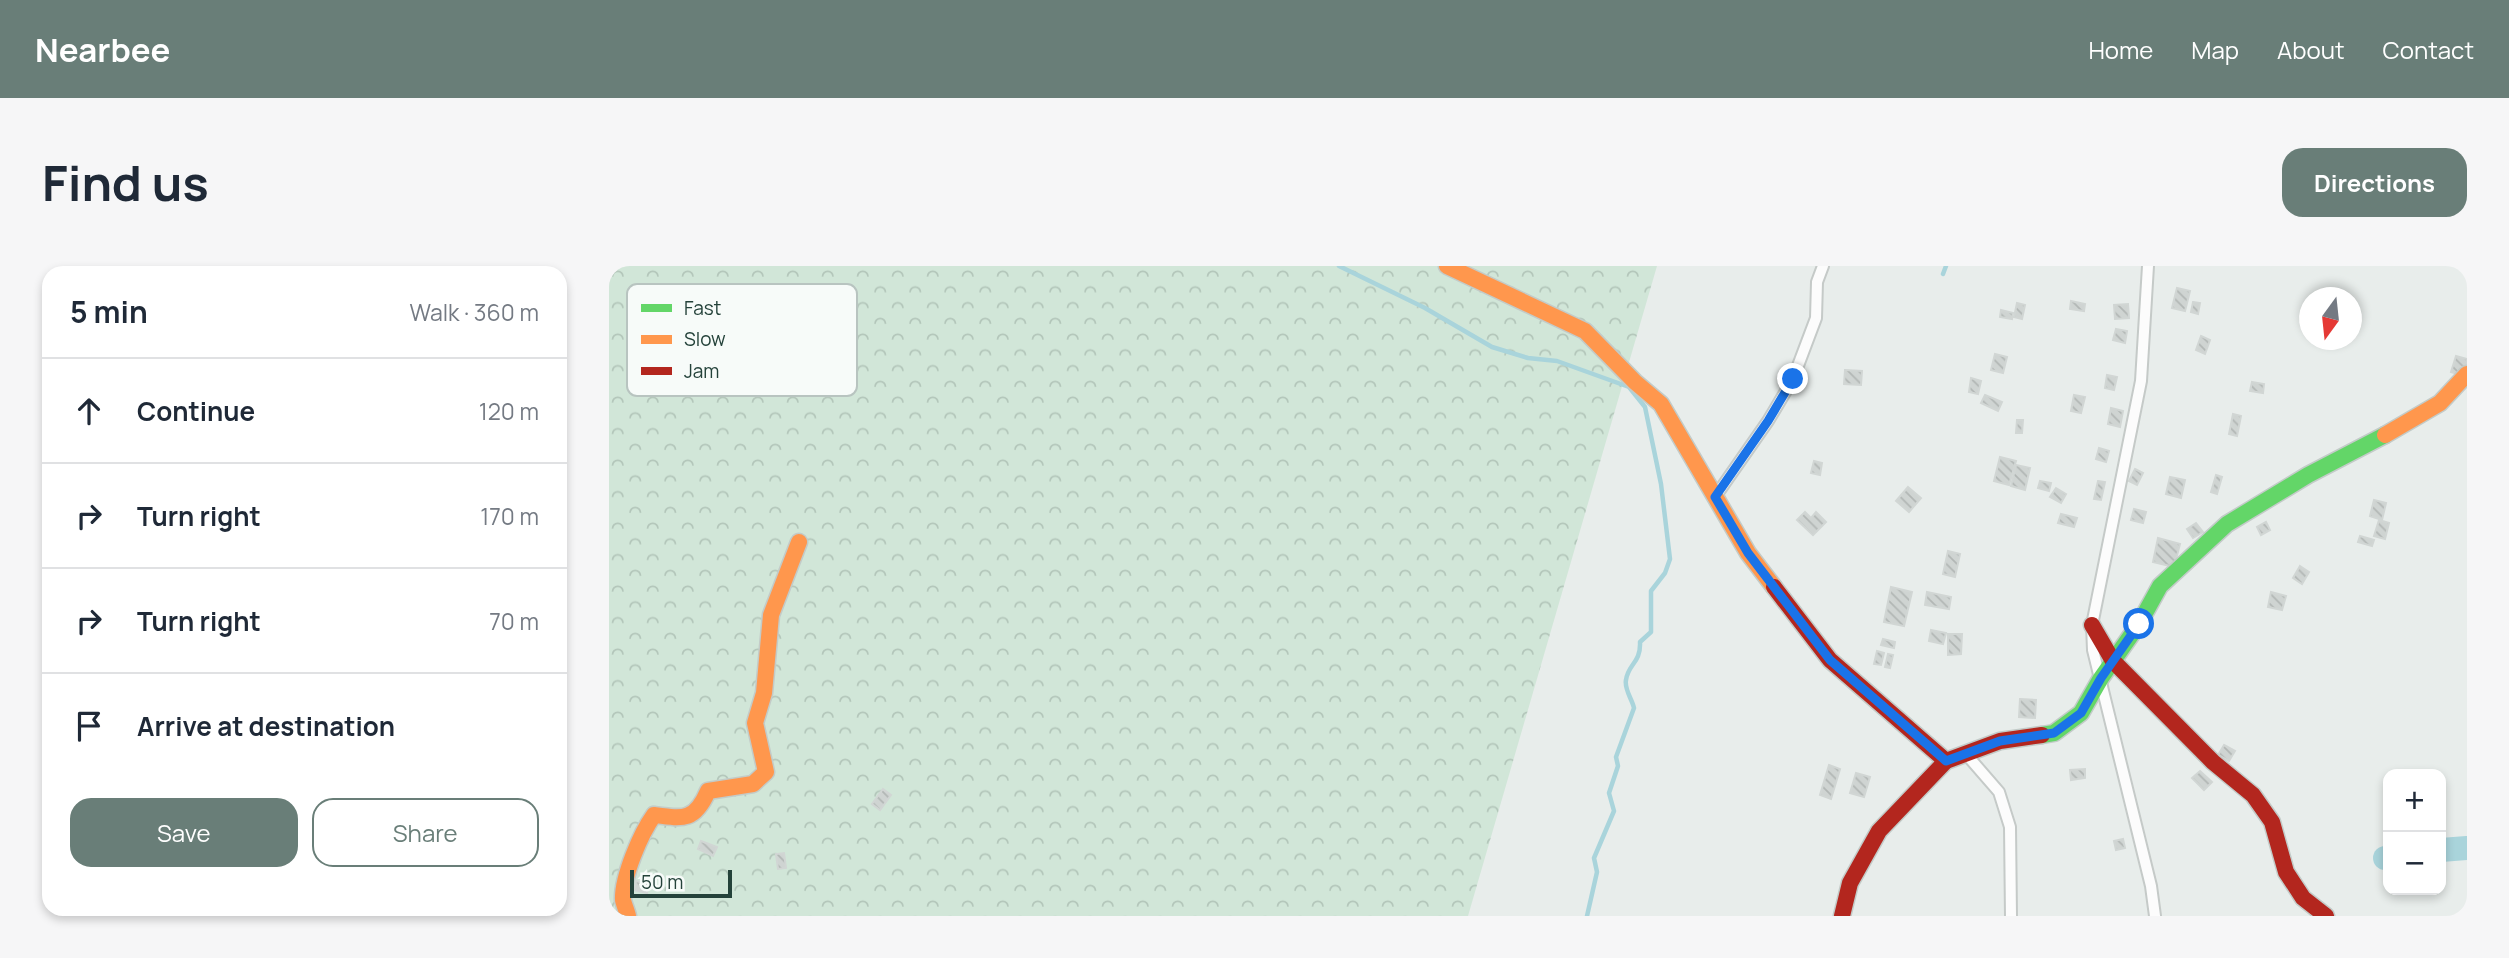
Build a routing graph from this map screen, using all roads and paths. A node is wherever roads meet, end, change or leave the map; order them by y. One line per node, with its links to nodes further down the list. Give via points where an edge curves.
1 (1447, 266): 5 (street, via 1585,331 1661,404)
2 (1823, 266): 5 (street, via 1817,282 1816,318 1793,379)
3 (2148, 266): 7 (street, via 2141,381)
4 (2467, 374): 8 (street, via 2440,403 2227,524 2160,586)
5 (1715, 497): 11 (street, via 1748,553 1830,660)
6 (799, 542): 12 (street, via 771,615 764,693 755,723 766,772 757,784 708,791 702,808 685,819 655,815 643,830 630,864 623,898)
7 (2092, 625): 8 (street); 9 (street)
8 (2113, 661): 9 (street); 16 (street, via 2203,753 2253,795 2272,822 2286,872 2303,898)
9 (2101, 678): 10 (street, via 2081,713 2054,733 2000,741); 15 (street)
10 (1966, 754): 11 (street); 14 (street, via 1999,792 2010,828)
11 (1946, 761): 13 (street, via 1879,831 1850,883)
12 (628, 916)
13 (1842, 916)
14 (2011, 916)
15 (2155, 916)
16 (2326, 916)

